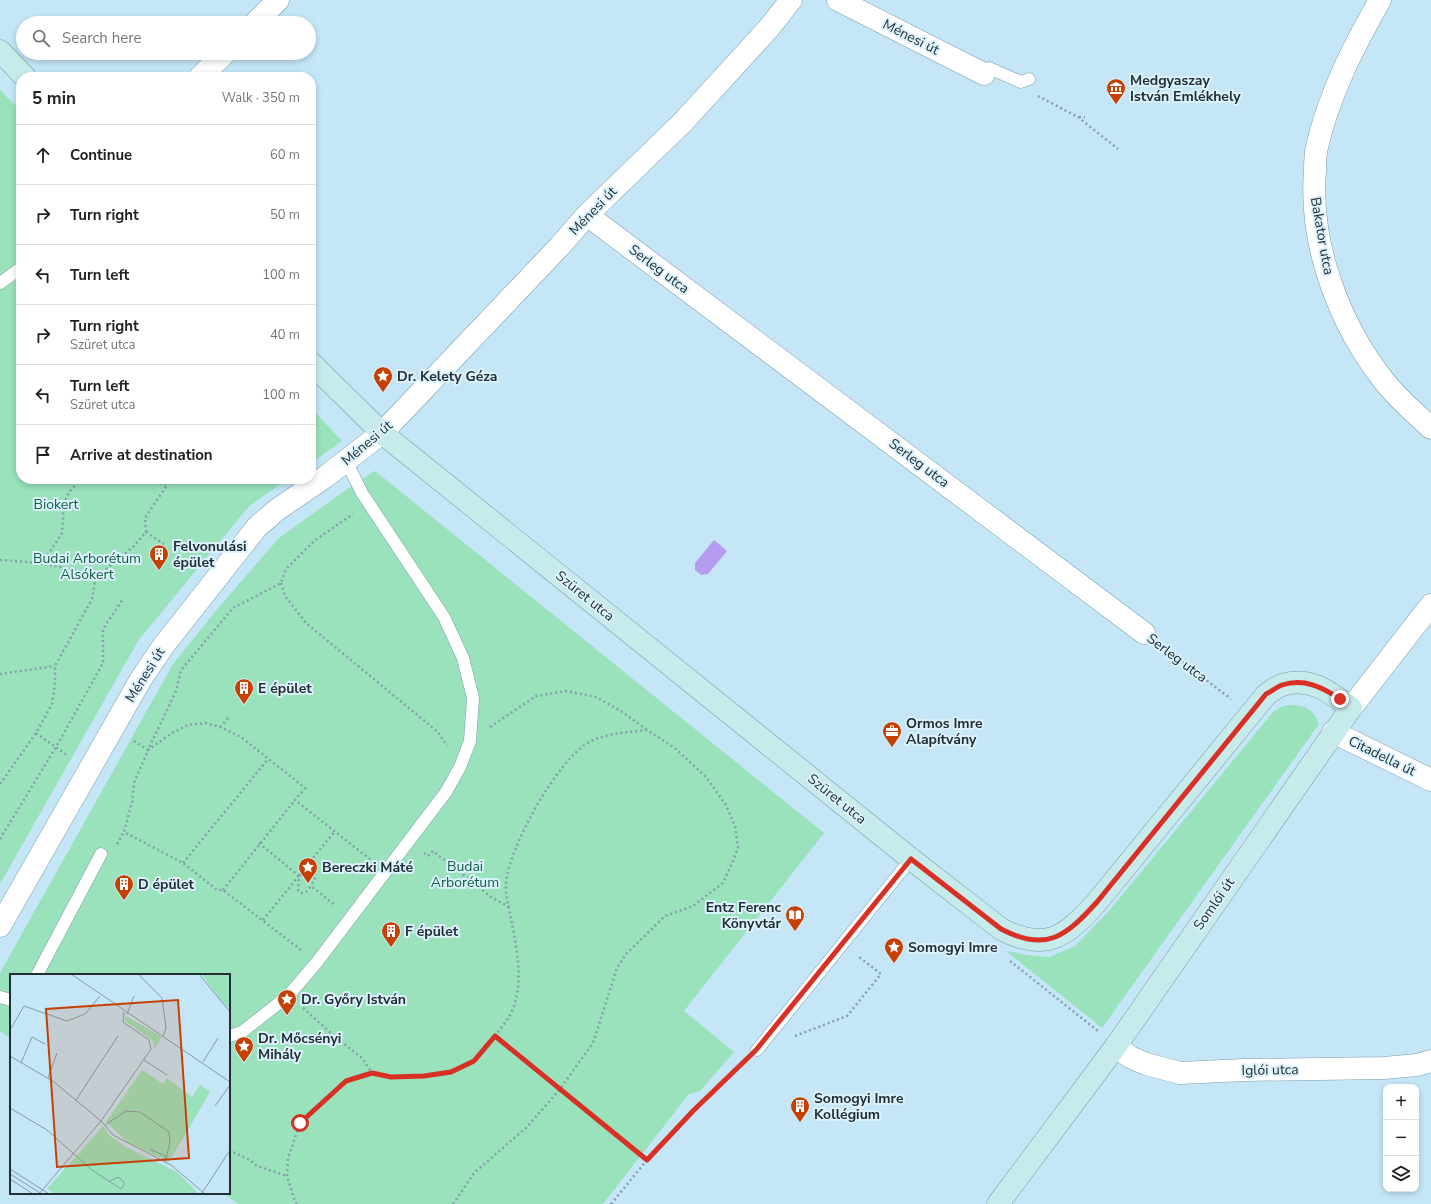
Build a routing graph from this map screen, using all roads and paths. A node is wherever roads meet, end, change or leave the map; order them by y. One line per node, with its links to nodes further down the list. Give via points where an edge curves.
1 (278, 0): 5 (street)
2 (791, 0): 15 (street, Ménesi út, via 770,28 684,122)
3 (838, 0): 10 (street, Ménesi út)
4 (1380, 0): 19 (street, Bakator utca, via 1329,104 1317,148 1313,190 1318,231 1329,281 1345,317 1364,353 1384,381)
5 (262, 16)
6 (0, 51): 8 (street)
7 (218, 60): 9 (street)
8 (20, 72)
9 (205, 72)
10 (984, 74): 11 (lane, via 989,68)
11 (1025, 80): 12 (path, via 1026,90)
12 (1078, 117): 13 (path); 14 (path)
13 (1085, 117)
14 (1118, 149)
15 (587, 215): 20 (street, Ménesi út); 36 (street, Serleg utca)
16 (16, 272): 17 (lane)
17 (0, 284)
18 (316, 368): 20 (street, Szüret utca)
19 (1431, 428)
20 (382, 433): 21 (street, Ménesi út); 60 (street, Szüret utca)
21 (346, 461): 22 (street, Ménesi út); 27 (lane)
22 (316, 483)
23 (76, 484): 31 (path, via 69,492 64,504 62,533)
24 (163, 484): 26 (path)
25 (315, 484): 51 (street, Ménesi út, via 278,509 257,528 164,645 141,679)
26 (166, 485): 28 (path, via 145,518)
27 (369, 504): 33 (path, via 314,541 286,569); 46 (lane, via 444,617 463,658 473,698)
28 (146, 532): 29 (path); 32 (path, via 133,547)
29 (164, 544)
30 (0, 560): 31 (path)
31 (40, 562): 32 (path)
32 (96, 577): 37 (path, via 92,599)
33 (281, 583): 48 (path, via 233,608 181,670 176,691); 50 (path, via 285,596 306,624 438,732)
34 (123, 599): 47 (path, via 103,630 103,663)
35 (1431, 605): 39 (street, Somlói út)
36 (1144, 632): 40 (path, Serleg utca)
37 (55, 666): 38 (path); 45 (path, via 52,704)
38 (0, 674)
39 (1351, 708): 40 (street, Szüret utca, via 1325,689 1297,682 1281,685 1266,694); 44 (street, Somlói út)
40 (1249, 713): 60 (street, Szüret utca, via 1097,902 1058,937 1029,940 1014,936 1001,929)
41 (230, 716): 42 (path)
42 (220, 727): 48 (path, via 206,724 188,725); 49 (path, via 241,737)
43 (647, 730): 46 (path, via 596,697 566,691 536,696); 66 (path, via 615,734 591,741 560,770 527,825 512,858 506,884); 84 (path, via 676,750 706,777 726,805 734,826 738,848 723,883 693,906 665,916 626,954 617,968 592,1043)
44 (1333, 732): 52 (street, Citadella út); 80 (street, Somlói út)
45 (36, 733): 47 (path); 53 (path)
46 (470, 741): 50 (lane)
47 (56, 747): 51 (path); 56 (path)
48 (148, 750): 61 (path, via 134,783 124,832)
49 (268, 759): 54 (path, via 305,788); 61 (path)
50 (460, 766): 57 (lane, via 446,792)
51 (88, 771): 69 (street, Ménesi út)
52 (1431, 780)
53 (0, 784)
54 (295, 800): 55 (path); 58 (path)
55 (335, 830): 62 (path); 63 (path)
56 (0, 839)
57 (409, 840): 62 (lane); 66 (path, via 428,856 433,851 491,897)
58 (259, 843): 63 (path); 65 (path)
59 (101, 854): 73 (lane)
60 (911, 859): 81 (lane)
61 (182, 864): 65 (path, via 217,890)
62 (384, 872): 67 (lane)
63 (299, 876): 64 (path, via 315,873); 64 (path, via 298,890 301,893 306,892); 68 (path)
64 (311, 886): 67 (path)
65 (223, 890): 68 (path)
66 (509, 907): 78 (path, via 519,975 517,996 512,1013)
67 (350, 918): 72 (lane)
68 (263, 920): 72 (path)
69 (0, 926)
70 (859, 957): 79 (path, via 881,974 847,1016)
71 (1007, 959): 80 (path)
72 (317, 962): 74 (lane)
73 (37, 974)
74 (290, 995): 77 (lane, via 242,1032); 83 (path, via 362,1058)
75 (0, 997): 76 (lane)
76 (10, 1000)
77 (230, 1036)
78 (495, 1036): 83 (path, via 474,1061 451,1072 391,1077); 84 (path)
79 (791, 1037)
80 (1116, 1046): 82 (street, Iglói utca, via 1130,1057 1146,1064 1180,1073 1379,1068 1418,1065); 91 (street, Somlói út)
81 (756, 1050): 86 (path)
82 (1431, 1061)
83 (372, 1073): 87 (path, via 346,1081 300,1123 288,1158)
84 (560, 1089): 86 (path); 89 (path, via 527,1127 474,1173)
85 (230, 1150): 87 (path, via 257,1166)
86 (647, 1160): 90 (path)
87 (288, 1176): 88 (path)
88 (298, 1204)
89 (453, 1204)
90 (611, 1204)
91 (998, 1204)

